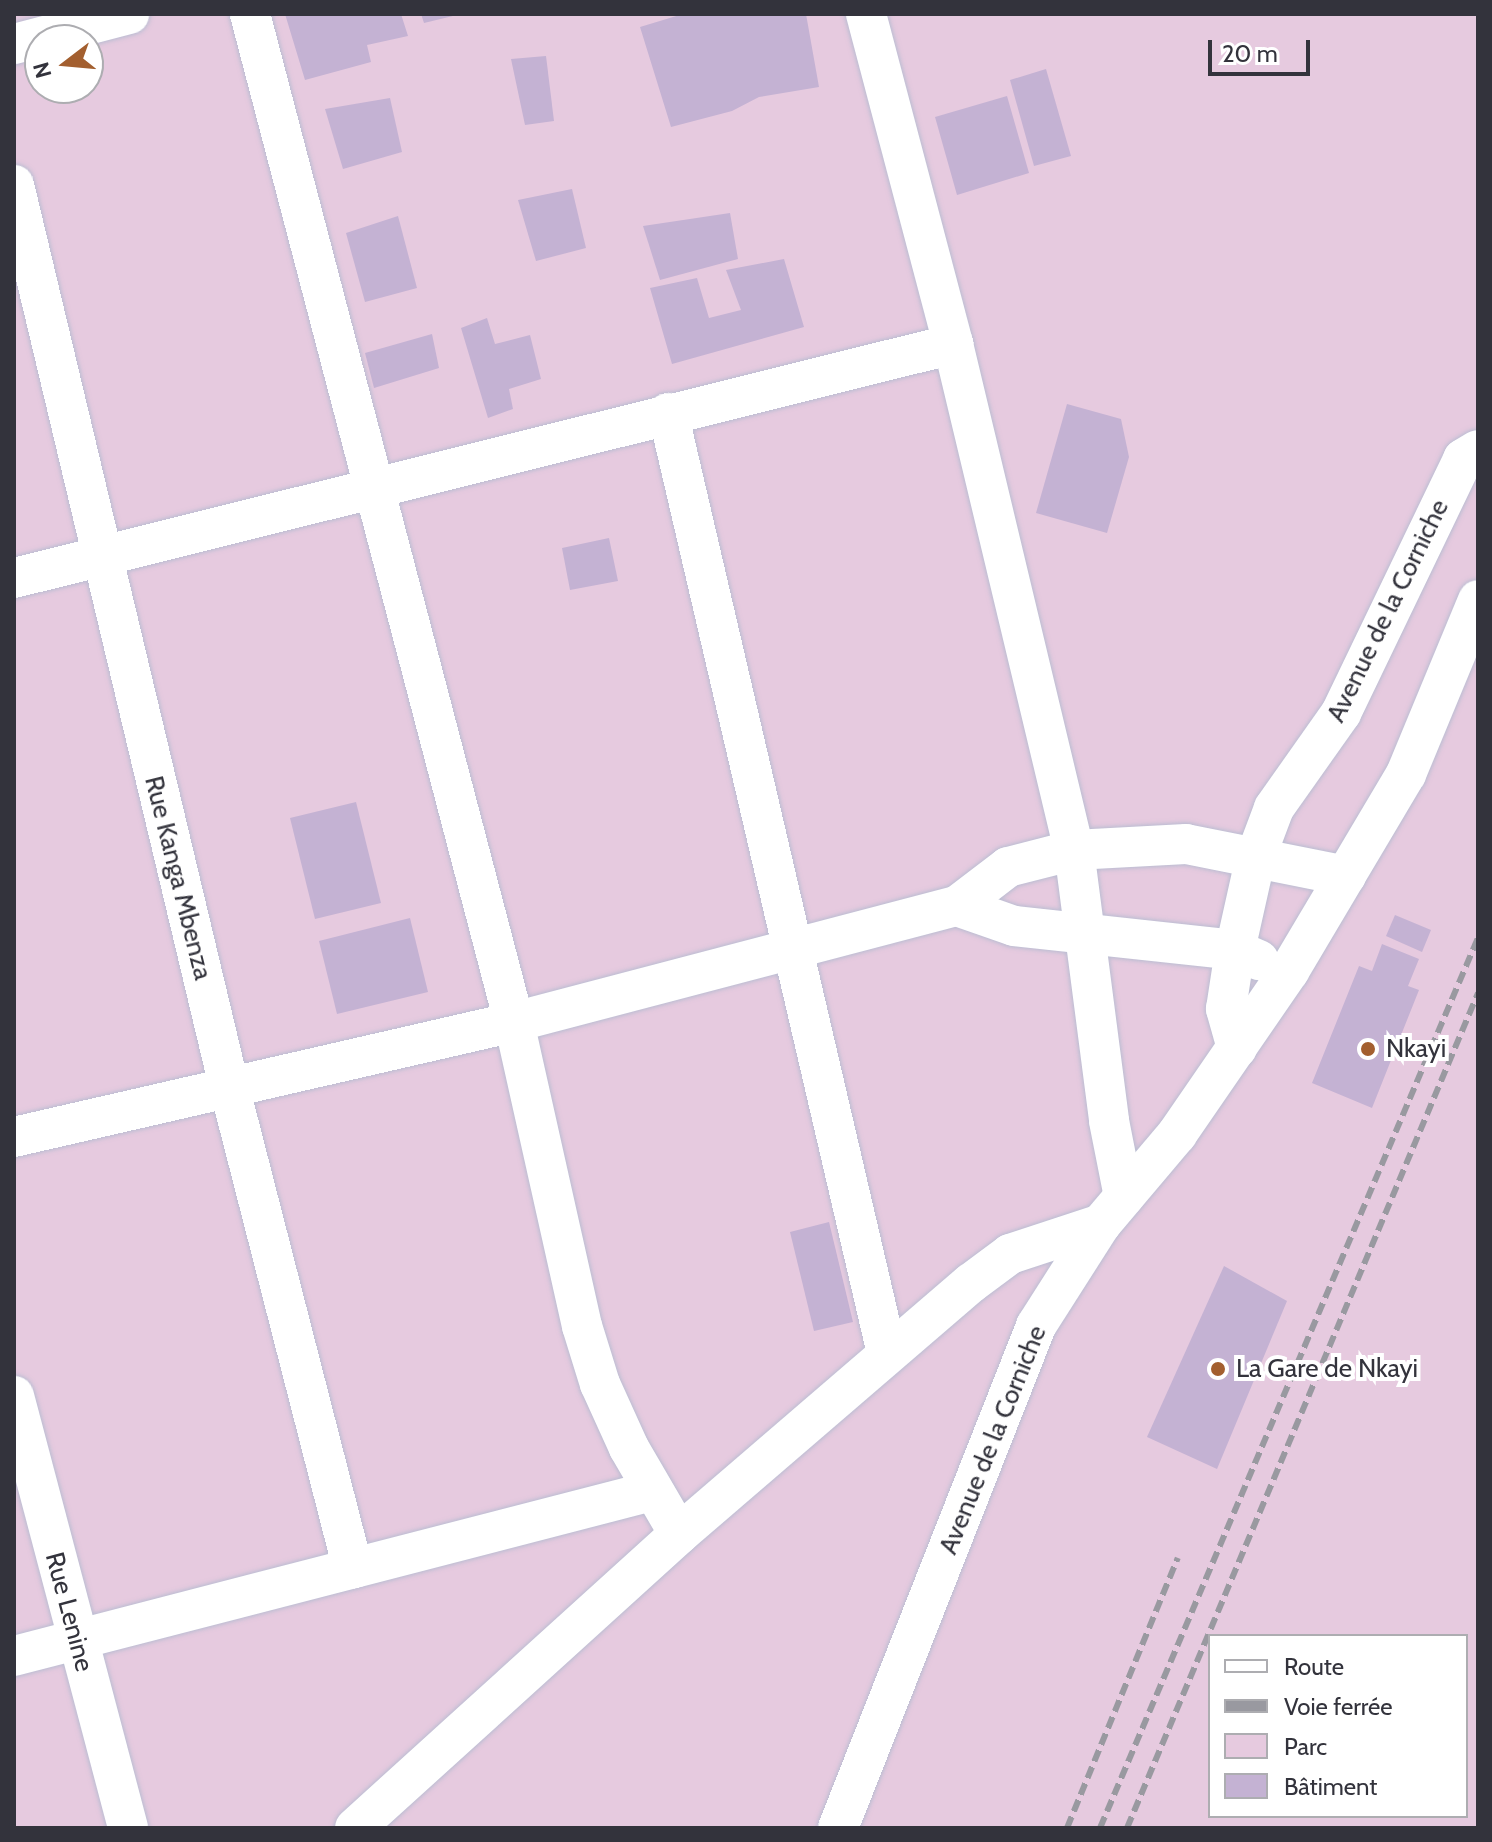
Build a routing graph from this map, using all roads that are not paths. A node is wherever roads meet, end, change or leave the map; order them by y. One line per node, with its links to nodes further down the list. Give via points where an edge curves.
1 (129, 14): 4 (street)
2 (250, 14): 9 (street)
3 (866, 14): 6 (street)
4 (14, 44)
5 (14, 185): 10 (street, Rue Kanga Mbenza)
6 (953, 344): 7 (street); 13 (street)
7 (668, 413): 9 (street); 18 (street)
8 (1478, 450): 14 (street, Avenue de la Corniche, via 1463,459 1341,713 1274,808)
9 (378, 487): 10 (street); 21 (street)
10 (100, 556): 11 (street); 23 (street, Rue Kanga Mbenza)
11 (14, 578)
12 (1478, 600): 15 (street, Avenue de la Corniche, via 1406,774)
13 (1074, 850): 14 (street, via 1186,844); 16 (street, via 1008,867); 17 (street)
14 (1256, 856): 15 (street); 19 (street, Avenue de la Corniche)
15 (1346, 876): 20 (street, Avenue de la Corniche)
16 (957, 906): 17 (street, via 1014,926); 18 (street)
17 (1085, 934): 19 (street); 25 (street, via 1109,1121)
18 (795, 946): 21 (street); 26 (street)
19 (1235, 950): 20 (street); 22 (street, Avenue de la Corniche, via 1226,1009)
20 (1289, 971): 22 (street, Avenue de la Corniche)
21 (514, 1022): 23 (street); 28 (street, via 582,1326 600,1384)
22 (1237, 1048): 25 (street, Avenue de la Corniche, via 1177,1134)
23 (229, 1086): 24 (street); 30 (street, Rue Kanga Mbenza)
24 (14, 1137)
25 (1112, 1210): 26 (street, via 1010,1254); 35 (street, Avenue de la Corniche, via 1036,1326)
26 (887, 1353): 29 (street)
27 (14, 1396): 31 (street, Rue Lenine)
28 (652, 1491): 29 (street); 30 (street)
29 (679, 1534): 34 (street)
30 (353, 1568): 31 (street)
31 (75, 1640): 32 (street); 33 (street, Rue Lenine)
32 (14, 1656)
33 (128, 1828)
34 (355, 1828)
35 (838, 1828)

